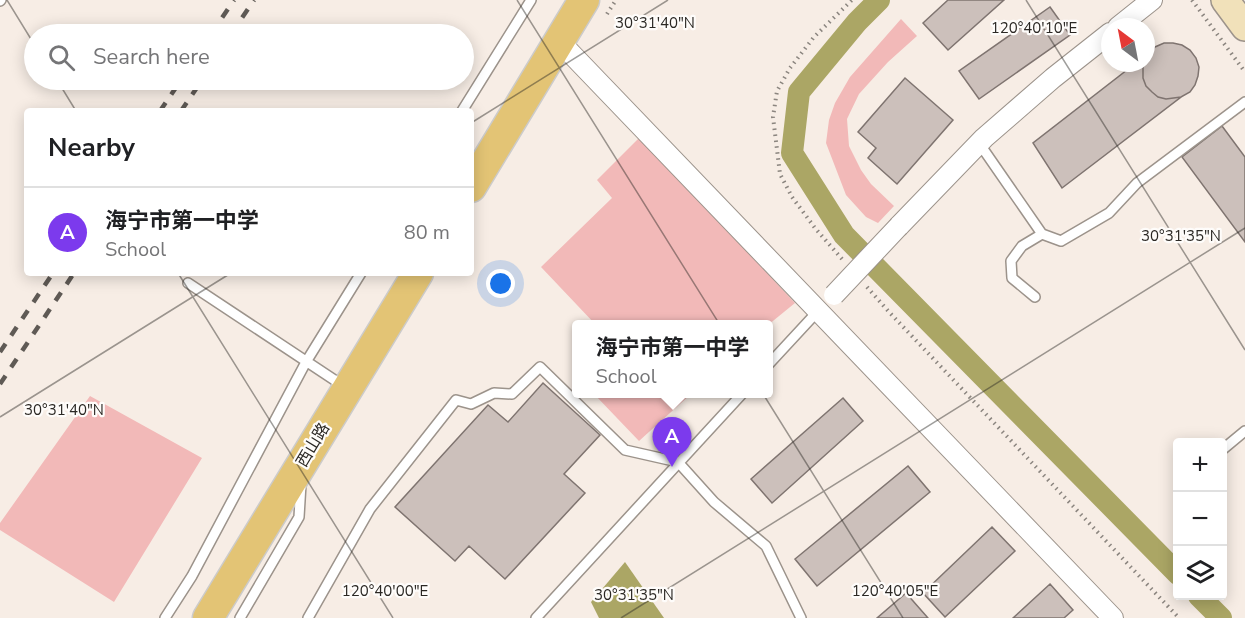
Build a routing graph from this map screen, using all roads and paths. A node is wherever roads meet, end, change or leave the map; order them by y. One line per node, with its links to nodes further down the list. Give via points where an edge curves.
1 (531, 0): 13 (lane)
2 (584, 0): 10 (main road)
3 (852, 0): 17 (path, via 814,37 790,68 777,91 773,117 780,174 792,197)
4 (1152, 0): 7 (street)
5 (1192, 0): 11 (path)
6 (1225, 0): 8 (main road)
7 (1129, 18)
8 (1245, 27)
9 (1101, 40): 14 (street)
10 (560, 42): 15 (main road); 23 (street)
11 (1245, 72)
12 (1245, 102): 16 (lane, via 1137,183 1109,213 1061,242)
13 (464, 108)
14 (979, 143): 16 (lane); 23 (street, bridge)
15 (474, 182)
16 (1042, 234): 22 (lane, via 1022,246 1011,261 1012,278)
17 (845, 262)
18 (359, 276): 25 (lane)
19 (416, 276): 26 (main road, 西山路)
20 (860, 279): 39 (path)
21 (188, 284): 25 (lane)
22 (1035, 297)
23 (818, 311): 24 (lane); 38 (street)
24 (773, 360)
25 (306, 362): 26 (lane); 32 (lane, via 192,576)
26 (347, 389): 31 (main road, 西山路)
27 (737, 398): 30 (lane)
28 (1245, 431): 29 (lane)
29 (1227, 446)
30 (678, 462): 35 (lane, via 625,450 540,367 512,394 494,393 471,404 456,399 370,509); 36 (lane); 37 (lane, via 714,502 766,546)
31 (302, 463): 33 (main road, 西山路); 34 (lane, via 299,517)
32 (165, 618)
33 (207, 618)
34 (240, 618)
35 (308, 618)
36 (536, 618)
37 (801, 618)
38 (1113, 618)
39 (1179, 618)

